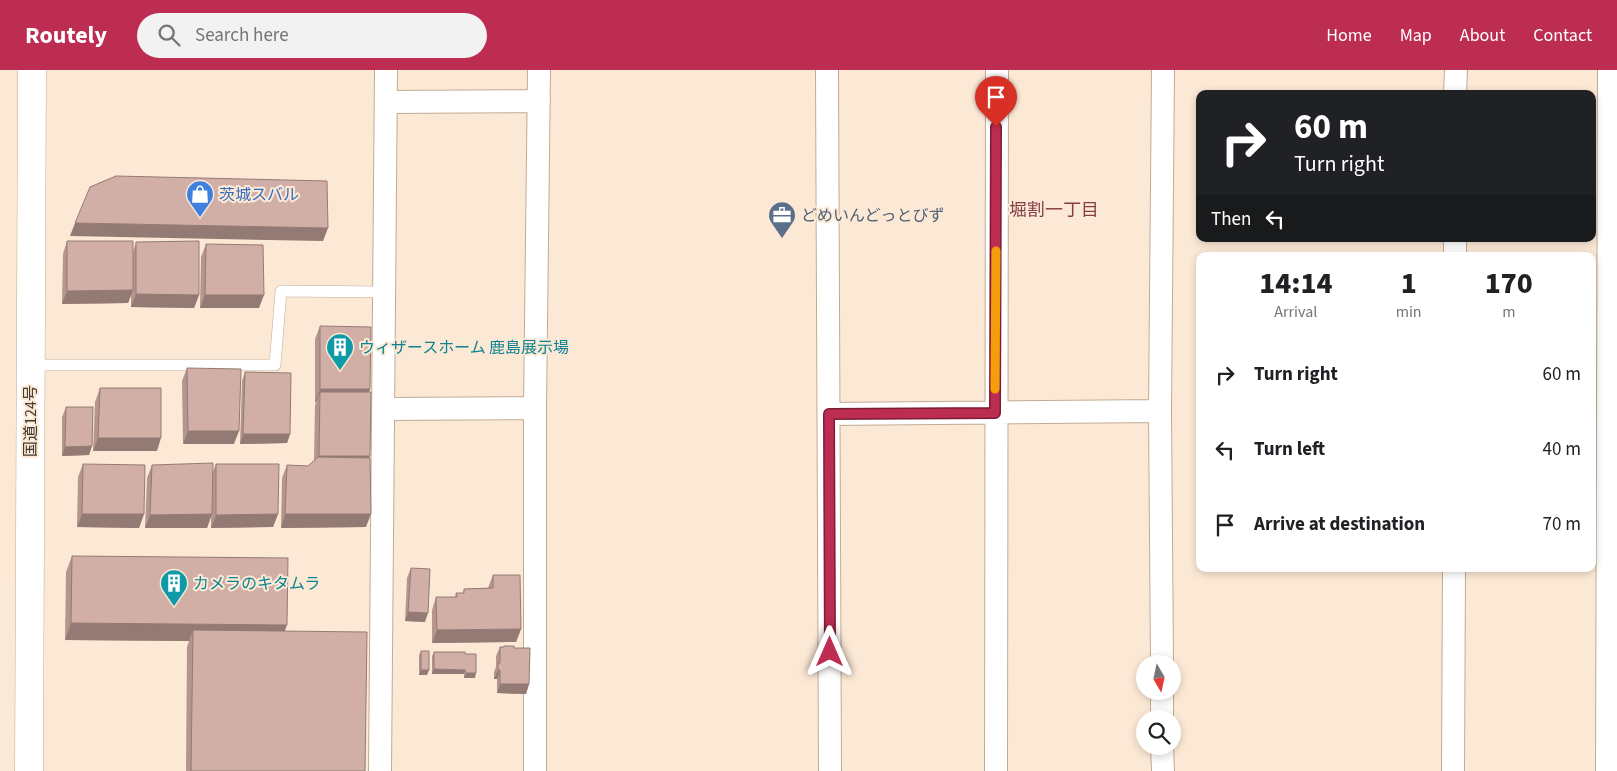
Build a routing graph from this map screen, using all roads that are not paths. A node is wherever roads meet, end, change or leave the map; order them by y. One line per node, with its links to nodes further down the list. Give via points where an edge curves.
1 (32, 70): 14 (highway, 国道124号)
2 (386, 70): 11 (street)
3 (539, 70): 10 (street)
4 (827, 70): 20 (street)
5 (997, 70): 19 (street)
6 (1163, 70): 18 (street)
7 (1456, 70): 9 (street)
8 (1609, 70): 13 (street)
9 (1456, 90)
10 (539, 101): 11 (street); 15 (street)
11 (386, 102): 12 (street)
12 (384, 292): 14 (lane, via 281,291 275,365); 16 (street)
13 (1612, 350): 17 (street)
14 (30, 365): 24 (highway, 国道124号)
15 (535, 408): 16 (street); 26 (street)
16 (383, 409): 25 (street)
17 (1600, 409): 31 (street)
18 (1160, 412): 19 (street); 22 (street)
19 (995, 413): 20 (street); 28 (street)
20 (829, 414): 27 (street)
21 (1454, 572): 30 (street)
22 (1162, 655)
23 (1162, 755): 29 (street)
24 (29, 771)
25 (380, 771)
26 (536, 771)
27 (830, 771)
28 (996, 771)
29 (1163, 771)
30 (1453, 771)
31 (1607, 771)

